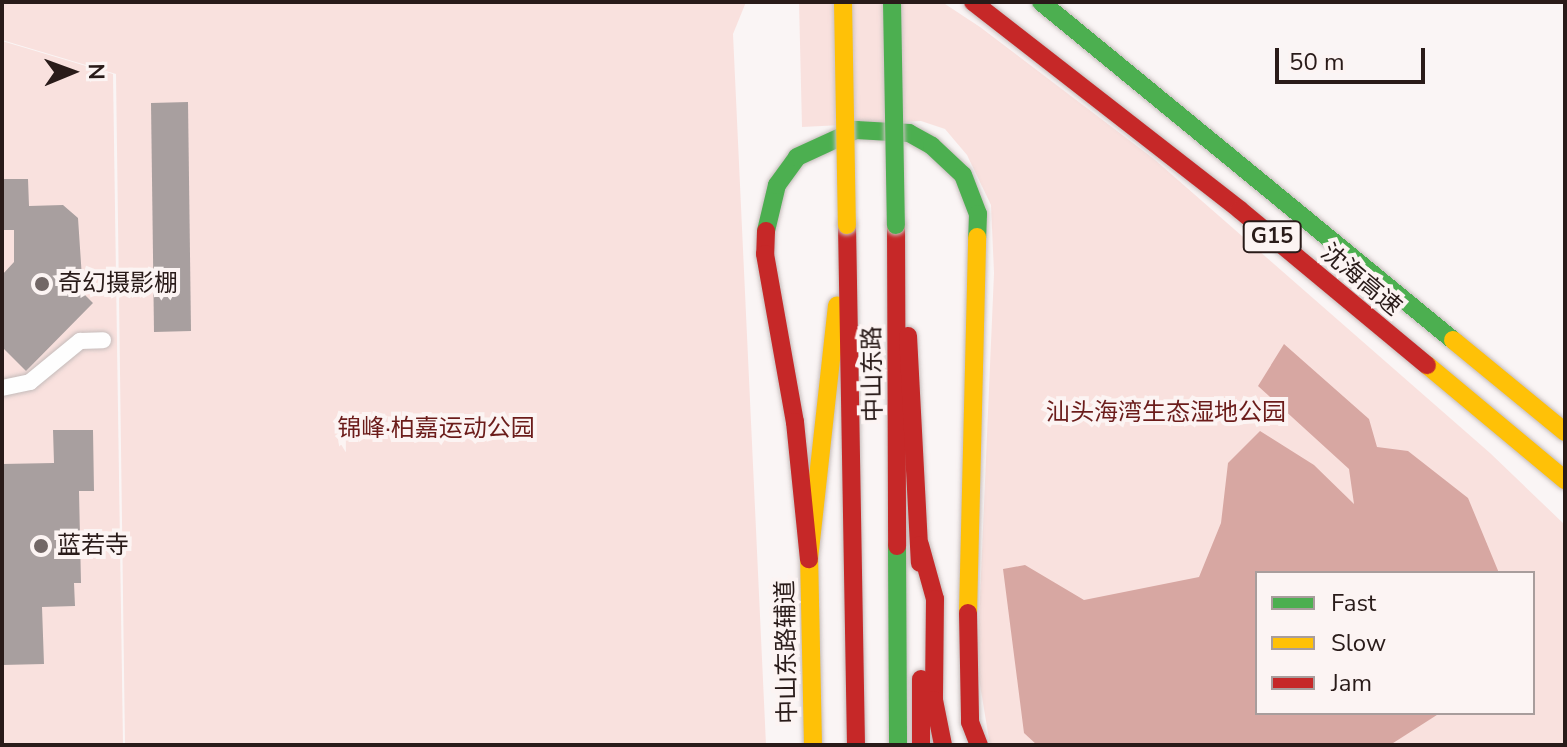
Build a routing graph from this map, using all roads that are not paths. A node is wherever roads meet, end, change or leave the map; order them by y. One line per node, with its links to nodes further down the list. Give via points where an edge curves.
1 (843, 2): 6 (main road, 中山东路, bridge)
2 (892, 2): 7 (main road, 中山东路, bridge)
3 (973, 2): 12 (main road, 沈海高速 / G15, via 1240,210)
4 (1041, 2): 5 (main road, 沈海高速 / G15)
5 (1260, 181): 10 (main road); 11 (main road, 沈海高速 / G15)
6 (847, 225): 14 (main road); 16 (main road, 中山东路)
7 (895, 292): 13 (main road, via 910,345); 17 (main road, 中山东路)
8 (103, 340): 9 (street, via 80,341 30,382)
9 (2, 388)
10 (1565, 405)
11 (1565, 432)
12 (1565, 480)
13 (920, 545): 18 (main road); 19 (main road, via 935,599 934,700)
14 (809, 559): 15 (main road, 中山东路辅道); 20 (main road, via 795,422 765,254 766,219 777,185 797,157 856,130 909,133 963,175 978,214 967,641 970,722)
15 (813, 745)
16 (856, 745)
17 (898, 745)
18 (921, 745)
19 (943, 745)
20 (979, 745)

